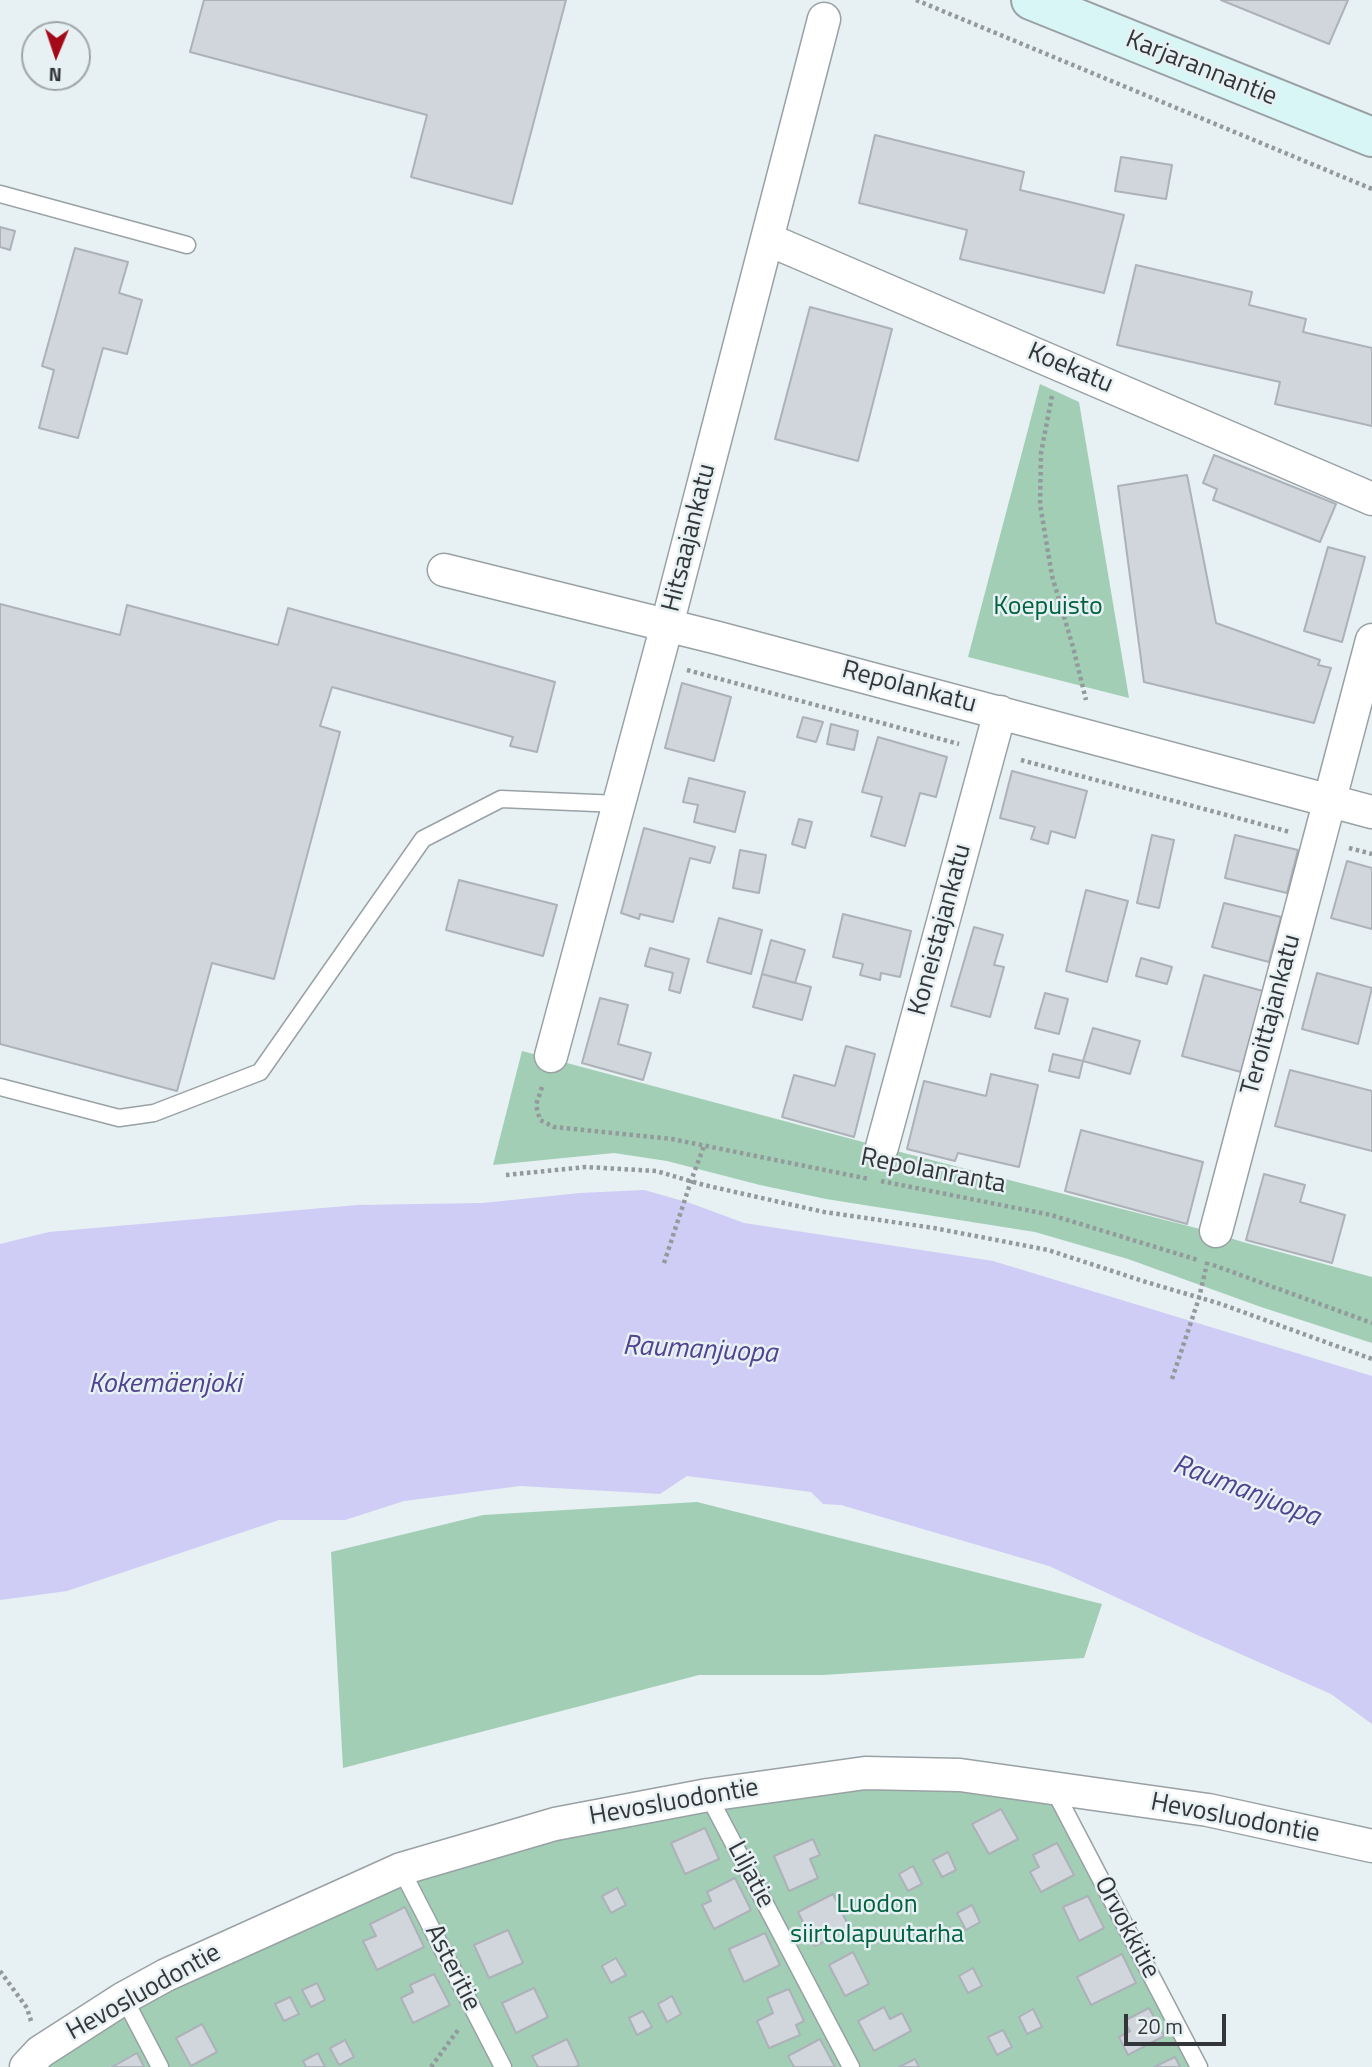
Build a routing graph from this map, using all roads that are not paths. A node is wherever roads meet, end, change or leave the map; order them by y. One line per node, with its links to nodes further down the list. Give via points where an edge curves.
1 (1031, 0): 3 (main road, Karjarannantie)
2 (824, 19): 5 (street, Hitsaajankatu)
3 (1372, 136)
4 (0, 194): 6 (lane)
5 (767, 239): 7 (street, Koekatu); 9 (street, Hitsaajankatu)
6 (187, 245)
7 (1372, 499)
8 (444, 570): 9 (street, Repolankatu)
9 (667, 625): 11 (street, Repolankatu); 13 (street, Hitsaajankatu)
10 (1372, 640): 12 (street)
11 (1000, 712): 12 (street, Repolankatu); 17 (street, Koneistajankatu)
12 (1329, 800): 14 (street, Repolankatu); 18 (street, Teroittajankatu)
13 (619, 804): 15 (street, Hitsaajankatu); 16 (lane, via 501,799 423,839 260,1072 154,1113 120,1118)
14 (1372, 812)
15 (551, 1056)
16 (0, 1087)
17 (883, 1147)
18 (1216, 1231)
19 (1053, 1788): 20 (street, Hevosluodontie, via 960,1775 865,1773); 21 (street, Hevosluodontie, via 1208,1810); 28 (lane, Orvokkitie)
20 (708, 1796): 22 (street, Hevosluodontie, via 555,1824); 27 (lane, Liljatie)
21 (1372, 1846)
22 (401, 1869): 23 (street, Hevosluodontie); 26 (lane, Asteritie)
23 (124, 1998): 24 (street, Hevosluodontie); 25 (lane)
24 (33, 2060)
25 (160, 2067)
26 (503, 2067)
27 (851, 2067)
28 (1199, 2067)

